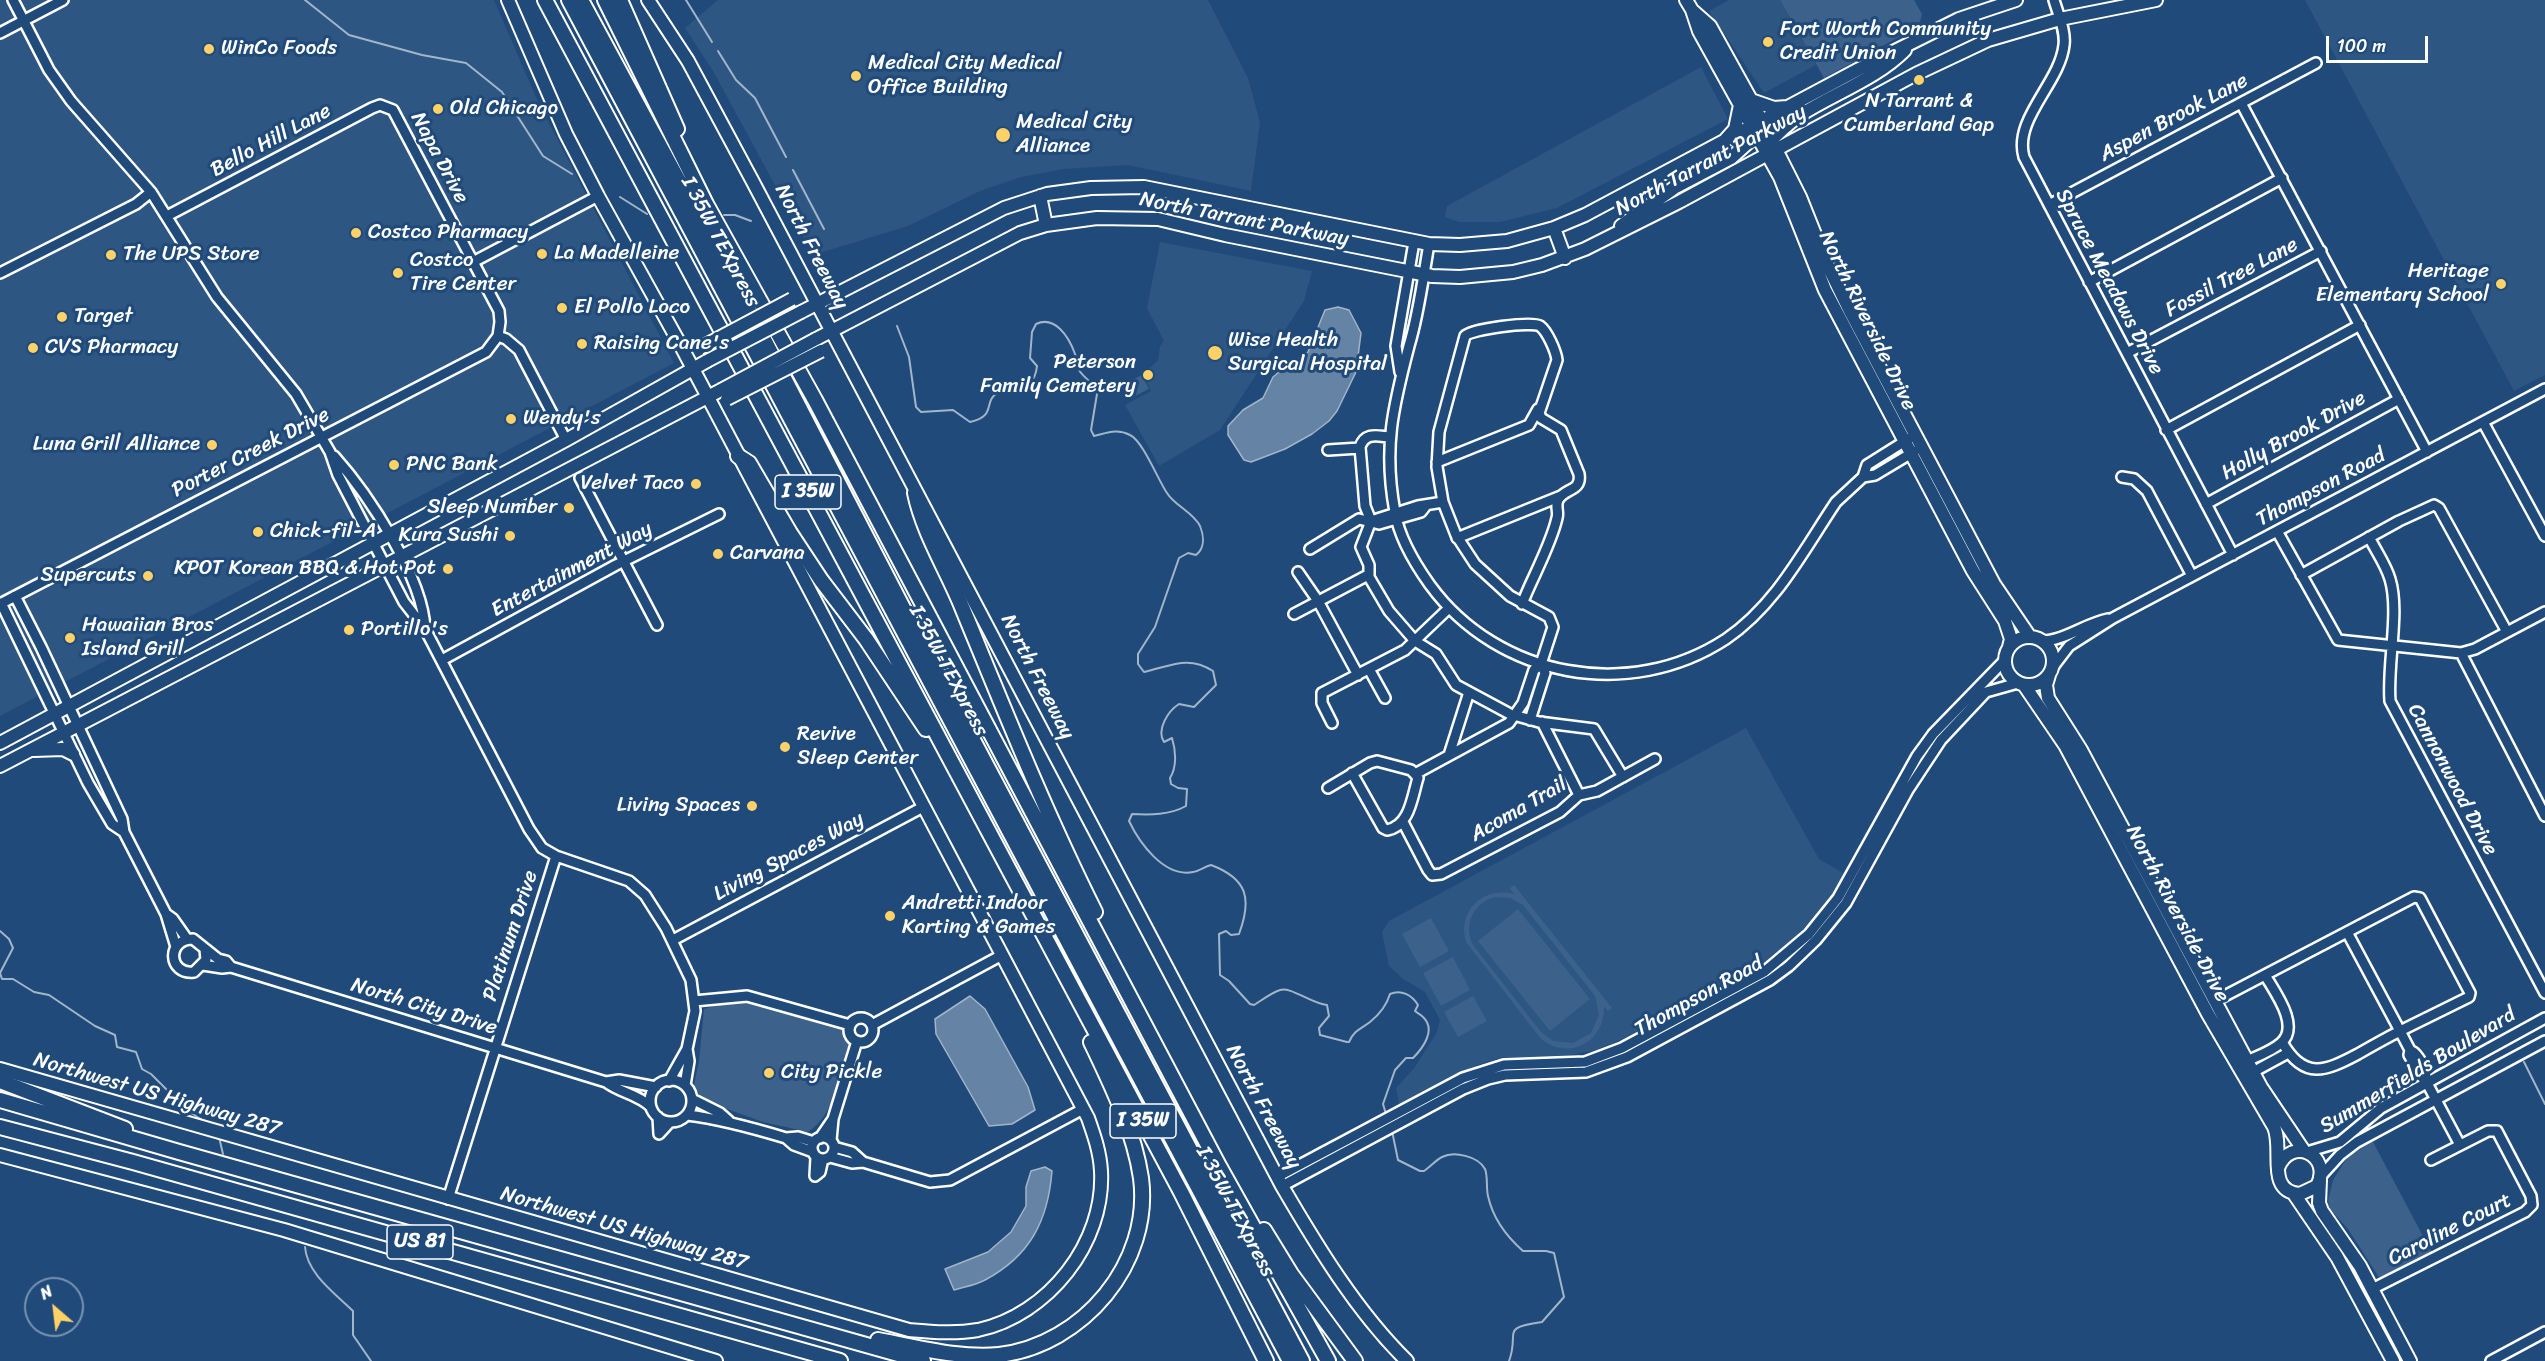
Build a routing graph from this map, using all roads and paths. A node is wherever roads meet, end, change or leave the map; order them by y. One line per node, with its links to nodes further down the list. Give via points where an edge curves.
1 (13, 0): 18 (street)
2 (63, 0): 18 (street)
3 (508, 0): 37 (main road, via 566,134)
4 (536, 0): 32 (highway, via 614,139)
5 (545, 0): 32 (highway, I 35W)
6 (562, 0): 24 (highway, via 612,95)
7 (569, 0): 24 (highway, I 35W TEXpress)
8 (581, 0): 22 (highway, I 35W TEXpress)
9 (591, 0): 22 (highway, via 622,65)
10 (605, 0): 39 (highway, I 35W)
11 (620, 0): 39 (highway, via 703,185)
12 (648, 0): 50 (main road, North Freeway, via 688,62)
13 (2016, 0): 20 (main road, North Tarrant Parkway, via 1959,20)
14 (2054, 0): 17 (street, Spruce Meadows Drive)
15 (2156, 0): 17 (main road, North Tarrant Parkway)
16 (1689, 5): 23 (main road, North Riverside Drive, via 1710,26)
17 (2060, 19): 29 (main road, North Tarrant Parkway, via 1958,53); 40 (street, Spruce Meadows Drive, via 2064,37 2062,56 2021,139 2024,157)
18 (24, 21): 19 (street); 36 (street, via 49,70 71,100)
19 (0, 33)
20 (1914, 42): 26 (main road, North Tarrant Parkway); 31 (main road, via 1893,62 1799,116)
21 (2316, 63): 25 (street, Aspen Brook Lane)
22 (622, 78): 233 (highway, I 35W TEXpress, via 754,320)
23 (1745, 102): 26 (main road); 28 (main road, North Riverside Drive); 30 (main road, via 1735,129)
24 (623, 103): 232 (highway, I 35W TEXpress)
25 (2241, 103): 35 (street); 40 (street, Aspen Brook Lane)
26 (1790, 107): 28 (main road, North Tarrant Parkway)
27 (393, 110): 41 (street, Bello Hill Lane, via 380,105 372,108); 49 (street, Napa Drive)
28 (1759, 128): 30 (main road, North Tarrant Parkway); 31 (main road, North Riverside Drive); 44 (main road, via 1731,158 1674,188)
29 (1800, 137): 31 (main road, North Tarrant Parkway); 34 (main road)
30 (1723, 143): 43 (main road, North Tarrant Parkway)
31 (1770, 148): 33 (main road, North Tarrant Parkway); 34 (main road, North Riverside Drive)
32 (630, 155): 161 (highway, I 35W)
33 (1737, 171): 34 (main road, via 1761,168); 44 (main road, North Tarrant Parkway)
34 (1783, 172): 75 (main road, North Riverside Drive, via 1817,274)
35 (2282, 178): 47 (street); 54 (street)
36 (151, 192): 41 (street); 52 (street, via 136,204)
37 (598, 196): 49 (street); 60 (main road)
38 (1040, 196): 42 (main road); 45 (main road, North Tarrant Parkway, via 1091,188 1144,187); 55 (main road, North Tarrant Parkway, via 959,229)
39 (706, 204): 182 (highway, I 35W, via 815,400)
40 (2049, 205): 54 (street, Spruce Meadows Drive)
41 (167, 216): 73 (street, via 217,297 284,377)
42 (1046, 225): 51 (main road, North Tarrant Parkway, via 1097,218 1158,219); 57 (main road, North Tarrant Parkway, via 1020,233)
43 (1554, 228): 46 (main road, North Tarrant Parkway, via 1507,241); 48 (main road)
44 (1612, 235): 48 (main road, North Tarrant Parkway)
45 (1414, 242): 46 (main road, North Tarrant Parkway); 51 (street)
46 (1429, 244): 53 (street)
47 (2321, 251): 56 (street); 62 (street, Fossil Tree Lane)
48 (1565, 258): 53 (main road, North Tarrant Parkway, via 1487,275)
49 (473, 262): 58 (street, Napa Drive, via 499,311)
50 (798, 266): 55 (main road, North Freeway); 60 (main road, bridge, via 801,291 792,299 700,348)
51 (1408, 271): 53 (main road, North Tarrant Parkway); 64 (street, via 1396,346)
52 (0, 273)
53 (1424, 274): 64 (street, via 1410,346)
54 (2089, 282): 62 (street, Spruce Meadows Drive)
55 (817, 303): 57 (main road, North Freeway); 63 (main road, North Tarrant Parkway, bridge)
56 (2360, 325): 68 (street); 72 (street)
57 (830, 331): 59 (main road, North Tarrant Parkway); 61 (main road, North Freeway)
58 (498, 336): 73 (street, Porter Creek Drive, via 486,352); 76 (street, via 519,350)
59 (818, 345): 61 (main road); 66 (main road, North Tarrant Parkway, bridge)
60 (681, 346): 63 (main road)
61 (840, 350): 89 (main road, North Freeway)
62 (2127, 353): 72 (street, Spruce Meadows Drive)
63 (692, 369): 67 (main road); 76 (main road, North Tarrant Parkway)
64 (1400, 374): 74 (street)
65 (2545, 389): 71 (street, Thompson Road)
66 (724, 394): 67 (main road, North Tarrant Parkway); 70 (main road)
67 (707, 397): 70 (main road); 83 (main road, North Tarrant Parkway)
68 (2399, 399): 81 (street); 92 (street, Holly Brook Drive)
69 (1539, 406): 84 (street, via 1529,425); 84 (street, via 1557,360 1541,327 1532,324 1473,330 1464,338 1449,391 1439,432); 90 (street, via 1542,418 1561,430 1579,474 1577,486)
70 (717, 415): 82 (main road)
71 (2484, 422): 81 (street, Thompson Road); 98 (street)
72 (2166, 430): 92 (street, Spruce Meadows Drive)
73 (322, 436): 80 (street); 111 (street, Porter Creek Drive)
74 (1389, 437): 77 (street, via 1368,436); 94 (street)
75 (1910, 438): 79 (main road, North Riverside Drive); 86 (street, via 1867,465)
76 (566, 440): 97 (main road, North Tarrant Parkway)
77 (1360, 448): 78 (street); 95 (street, via 1365,506)
78 (1328, 450)
79 (1917, 451): 86 (street, via 1875,475); 122 (main road, North Riverside Drive, via 1994,584); 124 (main road, North Riverside Drive, via 1983,588 2006,621)
80 (330, 452): 97 (street, via 365,494); 101 (street)
81 (2427, 452): 96 (street, Thompson Road)
82 (738, 456): 158 (main road); 161 (highway, via 749,463 821,580 866,639 933,740 974,816)
83 (590, 458): 85 (main road, North Tarrant Parkway); 88 (street)
84 (1437, 462): 91 (street)
85 (560, 474): 88 (street); 104 (main road, North Tarrant Parkway)
86 (1863, 477): 129 (street, via 1836,501 1757,615 1714,646 1673,664 1625,674 1582,673)
87 (2122, 477): 110 (street, via 2134,479 2147,491)
88 (580, 478): 105 (street)
89 (915, 493): 182 (highway, via 918,509 1020,748 1080,883 1147,1018); 222 (main road, North Freeway)
90 (1564, 495): 100 (street); 114 (street, via 1557,501 1557,519)
91 (1443, 502): 94 (street, via 1421,512); 100 (street)
92 (2206, 504): 103 (street, Spruce Meadows Drive)
93 (719, 514): 105 (street, Entertainment Way)
94 (1396, 516): 95 (street, via 1379,524); 115 (street, via 1419,569)
95 (1371, 521): 102 (street, via 1357,520); 108 (street, via 1360,545 1369,565)
96 (2277, 531): 103 (street, Thompson Road); 109 (street)
97 (388, 534): 101 (main road, North Tarrant Parkway); 104 (street)
98 (2545, 536)
99 (2369, 537): 109 (street); 121 (street, via 2434,505 2439,508); 125 (street, Cannonwood Drive, via 2390,579 2394,602)
100 (1457, 538): 114 (street, via 1483,573)
101 (372, 543): 106 (street); 138 (main road, North Tarrant Parkway)
102 (1310, 549)
103 (2233, 555): 110 (street, Thompson Road)
104 (400, 556): 106 (main road, North Tarrant Parkway); 120 (street, via 420,598)
105 (624, 561): 119 (street); 127 (street, Entertainment Way)
106 (384, 565): 120 (street, via 404,602); 144 (main road, North Tarrant Parkway)
107 (1298, 572): 112 (street)
108 (1368, 575): 112 (street); 123 (street, via 1389,611)
109 (2301, 575): 125 (street, via 2338,640)
110 (2192, 576): 118 (street, Thompson Road)
111 (15, 596): 113 (street, Porter Creek Drive); 138 (street)
112 (1318, 601): 117 (street); 132 (street)
113 (0, 604): 139 (street, Porter Creek Drive)
114 (1522, 604): 129 (street, via 1552,622)
115 (1449, 608): 123 (street); 129 (street, via 1494,644)
116 (2545, 612): 121 (street)
117 (1294, 614)
118 (2113, 618): 122 (street, Thompson Road, via 2087,624 2056,640); 131 (street, Thompson Road, via 2069,646)
119 (657, 625)
120 (425, 629): 127 (street)
121 (2507, 632): 126 (street)
122 (2036, 639): 124 (main road, via 2018,639); 131 (main road, North Riverside Drive, via 2051,652)
123 (1415, 641): 130 (street); 134 (street, via 1436,654 1456,685)
124 (2009, 647): 128 (main road, North Riverside Drive)
125 (2390, 647): 126 (street); 176 (street, Cannonwood Drive, via 2390,701)
126 (2461, 653): 159 (street)
127 (442, 660): 163 (street, via 529,829 542,848)
128 (2004, 661): 133 (main road, North Riverside Drive, via 2007,672); 146 (street, Thompson Road)
129 (1541, 664): 136 (street, via 1534,670); 137 (street, via 1545,674)
130 (1370, 669): 132 (street); 135 (street)
131 (2051, 671): 133 (main road, via 2038,684); 164 (main road, North Riverside Drive, via 2046,686 2048,699 2078,745)
132 (1358, 675): 143 (street, via 1322,693 1322,703)
133 (2021, 684): 146 (street, Thompson Road, via 1986,692); 164 (main road, North Riverside Drive, via 2065,745)
134 (1469, 692): 140 (street); 150 (street)
135 (1385, 698)
136 (1525, 698): 137 (street); 140 (street)
137 (1536, 702): 141 (street)
138 (68, 706): 139 (main road, North Tarrant Parkway); 144 (street)
139 (55, 714): 145 (street, Porter Creek Drive); 147 (main road, North Tarrant Parkway)
140 (1515, 715): 141 (street); 150 (street, via 1493,733)
141 (1530, 720): 142 (street)
142 (1542, 722): 155 (street, via 1594,729); 157 (street)
143 (1332, 723)
144 (77, 725): 145 (main road, North Tarrant Parkway); 162 (street, via 122,819)
145 (64, 732): 148 (main road, North Tarrant Parkway); 149 (street)
146 (1937, 737): 222 (street, Thompson Road, via 1899,785 1847,892 1809,934 1756,982 1647,1040 1611,1054 1585,1062 1485,1070 1463,1078 1435,1099)
147 (0, 743)
148 (30, 750): 149 (main road, via 63,749); 152 (main road, North Tarrant Parkway)
149 (73, 754): 162 (street, via 112,824)
150 (1449, 755): 154 (street)
151 (1655, 759): 155 (street, Acoma Trail)
152 (0, 766)
153 (1352, 774): 154 (street, via 1377,761); 156 (street); 160 (street, via 1383,828 1393,829)
154 (1415, 774): 160 (street, via 1418,778)
155 (1623, 777): 157 (street, Acoma Trail, via 1597,791)
156 (1328, 788)
157 (1579, 795): 160 (street, Acoma Trail, via 1560,812 1441,874 1432,875 1428,870)
158 (923, 807): 169 (street, Living Spaces Way); 172 (main road)
159 (2545, 816)
160 (1403, 822)
161 (988, 828): 165 (highway, I 35W)
162 (124, 832): 166 (street)
163 (556, 856): 169 (street, via 629,881 645,895); 187 (street, Platinum Drive)
164 (2140, 874): 178 (main road, North Riverside Drive); 220 (main road, North Riverside Drive, via 2221,1038 2274,1127 2279,1144)
165 (1016, 884): 226 (highway, via 1018,898 1075,1008 1128,1128 1141,1181 1138,1229 1124,1267 1087,1315 1065,1331 1025,1349 973,1356); 231 (highway, I 35W, via 1181,1192)
166 (166, 914): 168 (street); 170 (street)
167 (2347, 932): 175 (street); 183 (street); 183 (street, via 2414,897 2423,901 2468,987 2469,998)
168 (187, 939): 170 (street); 171 (street, via 198,941)
169 (673, 940): 177 (street, via 691,980)
170 (176, 946): 173 (street, via 173,959 179,969 195,972)
171 (205, 949): 173 (street); 174 (street, North City Drive)
172 (1002, 955): 181 (street); 202 (main road)
173 (203, 965): 174 (street, North City Drive)
174 (231, 967): 187 (street, North City Drive)
175 (2265, 975): 178 (street); 186 (street, via 2288,1023)
176 (2545, 993)
177 (694, 1001): 180 (street, via 747,996); 188 (street)
178 (2215, 1001): 190 (main road, North Riverside Drive)
179 (2545, 1018): 195 (street, Summerfields Boulevard)
180 (850, 1025): 181 (street, via 863,1017); 184 (street, via 851,1037)
181 (872, 1025): 184 (street, via 873,1033 868,1040)
182 (1148, 1031): 219 (highway, I 35W)
183 (2400, 1031): 189 (street, via 2330,1069 2307,1068); 195 (street, via 2426,1073)
184 (857, 1041): 205 (street)
185 (2545, 1041): 199 (street, Summerfields Boulevard)
186 (2282, 1042): 189 (street); 190 (street)
187 (494, 1048): 194 (street, North City Drive); 224 (street, Platinum Drive)
188 (687, 1049): 193 (street); 196 (street)
189 (2288, 1053): 190 (street)
190 (2250, 1067): 214 (main road, North Riverside Drive)
191 (0, 1069): 224 (main road, Northwest US Highway 287)
192 (0, 1081): 215 (highway)
193 (669, 1081): 196 (street); 197 (street)
194 (606, 1082): 197 (street, North City Drive, via 619,1080); 201 (street, North City Drive, via 642,1098)
195 (2427, 1083): 199 (street); 214 (street, Summerfields Boulevard, via 2381,1108 2340,1142)
196 (685, 1085): 198 (street)
197 (656, 1087): 201 (street)
198 (692, 1099): 203 (street); 206 (street)
199 (2436, 1099): 212 (street); 221 (street, Summerfields Boulevard, via 2357,1142)
200 (0, 1100): 215 (highway, US 81)
201 (651, 1107): 204 (street)
202 (1085, 1113): 218 (street, via 950,1180 930,1182); 224 (main road, Northwest US Highway 287, via 1097,1145 1101,1173 1099,1202 1089,1235 1074,1264 1050,1292 1017,1316 979,1329 944,1334 909,1330)
203 (687, 1114): 206 (street); 207 (street)
204 (658, 1118): 207 (street); 207 (street, via 659,1134)
205 (833, 1119): 211 (street); 213 (street)
206 (729, 1121): 213 (street, via 786,1138 798,1137)
207 (670, 1122)
208 (0, 1127): 210 (highway, US 81)
209 (0, 1132): 210 (highway)
210 (51, 1141): 229 (highway, US 81)
211 (833, 1143): 213 (street); 213 (street); 218 (street)
212 (2460, 1145): 217 (street, Caroline Court); 225 (street, Caroline Court, via 2488,1131 2497,1131 2531,1196 2530,1209)
213 (820, 1151): 218 (street, via 852,1163)
214 (2306, 1151): 220 (main road, via 2290,1152); 221 (main road, North Riverside Drive, via 2320,1165)
215 (179, 1152): 226 (highway, US 81)
216 (0, 1155): 228 (main road, via 284,1230)
217 (2431, 1160)
218 (863, 1162)
219 (1219, 1166): 234 (highway, I 35W); 235 (highway, via 1229,1172 1291,1274)
220 (2278, 1168): 223 (main road, North Riverside Drive, via 2283,1187)
221 (2320, 1178): 223 (main road, via 2307,1193); 225 (main road, North Riverside Drive, via 2322,1210)
222 (1280, 1181): 236 (main road, North Freeway, via 1353,1298)
223 (2294, 1194): 237 (main road, North Riverside Drive, via 2337,1257)
224 (448, 1199)
225 (2372, 1289): 238 (main road, North Riverside Drive)
226 (817, 1330): 230 (highway, US 81)
227 (2545, 1332): 239 (street)
228 (716, 1361)
229 (840, 1361)
230 (922, 1361)
231 (1266, 1361)
232 (1290, 1361)
233 (1302, 1361)
234 (1328, 1361)
235 (1355, 1361)
236 (1407, 1361)
237 (2393, 1361)
238 (2410, 1361)
239 (2491, 1361)

